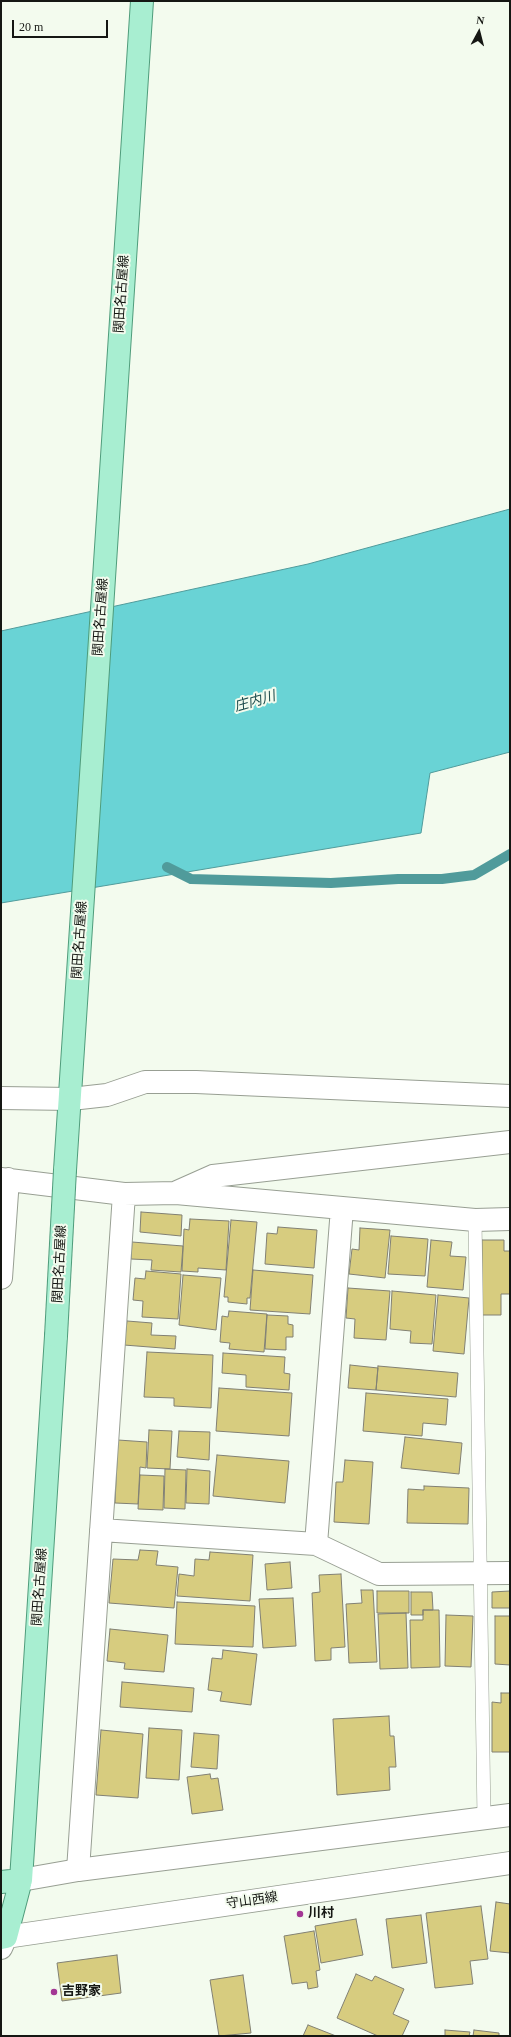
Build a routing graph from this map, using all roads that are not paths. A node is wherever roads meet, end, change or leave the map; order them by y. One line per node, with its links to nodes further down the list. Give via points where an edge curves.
1 (142, 1): 4 (main road, 関田名古屋線)
2 (510, 1096): 4 (street, via 145,1082 107,1095)
3 (1, 1098): 4 (street)
4 (71, 1099): 21 (main road, 関田名古屋線, bridge, via 56,1336)
5 (510, 1142): 7 (street, via 213,1176)
6 (4, 1179): 8 (street); 12 (street)
7 (176, 1193): 8 (street); 9 (street)
8 (124, 1194): 13 (street)
9 (342, 1208): 11 (street); 14 (street)
10 (510, 1219): 11 (street)
11 (475, 1220): 15 (lane)
12 (1, 1278)
13 (101, 1530): 14 (street); 20 (street)
14 (316, 1544): 15 (street, via 379,1574)
15 (481, 1573): 16 (street); 18 (lane)
16 (510, 1573)
17 (510, 1815): 18 (street)
18 (484, 1819): 20 (street)
19 (510, 1863): 22 (street, 守山西線)
20 (78, 1870): 21 (street)
21 (11, 1881): 22 (main road, 関田名古屋線)
22 (3, 1941)

